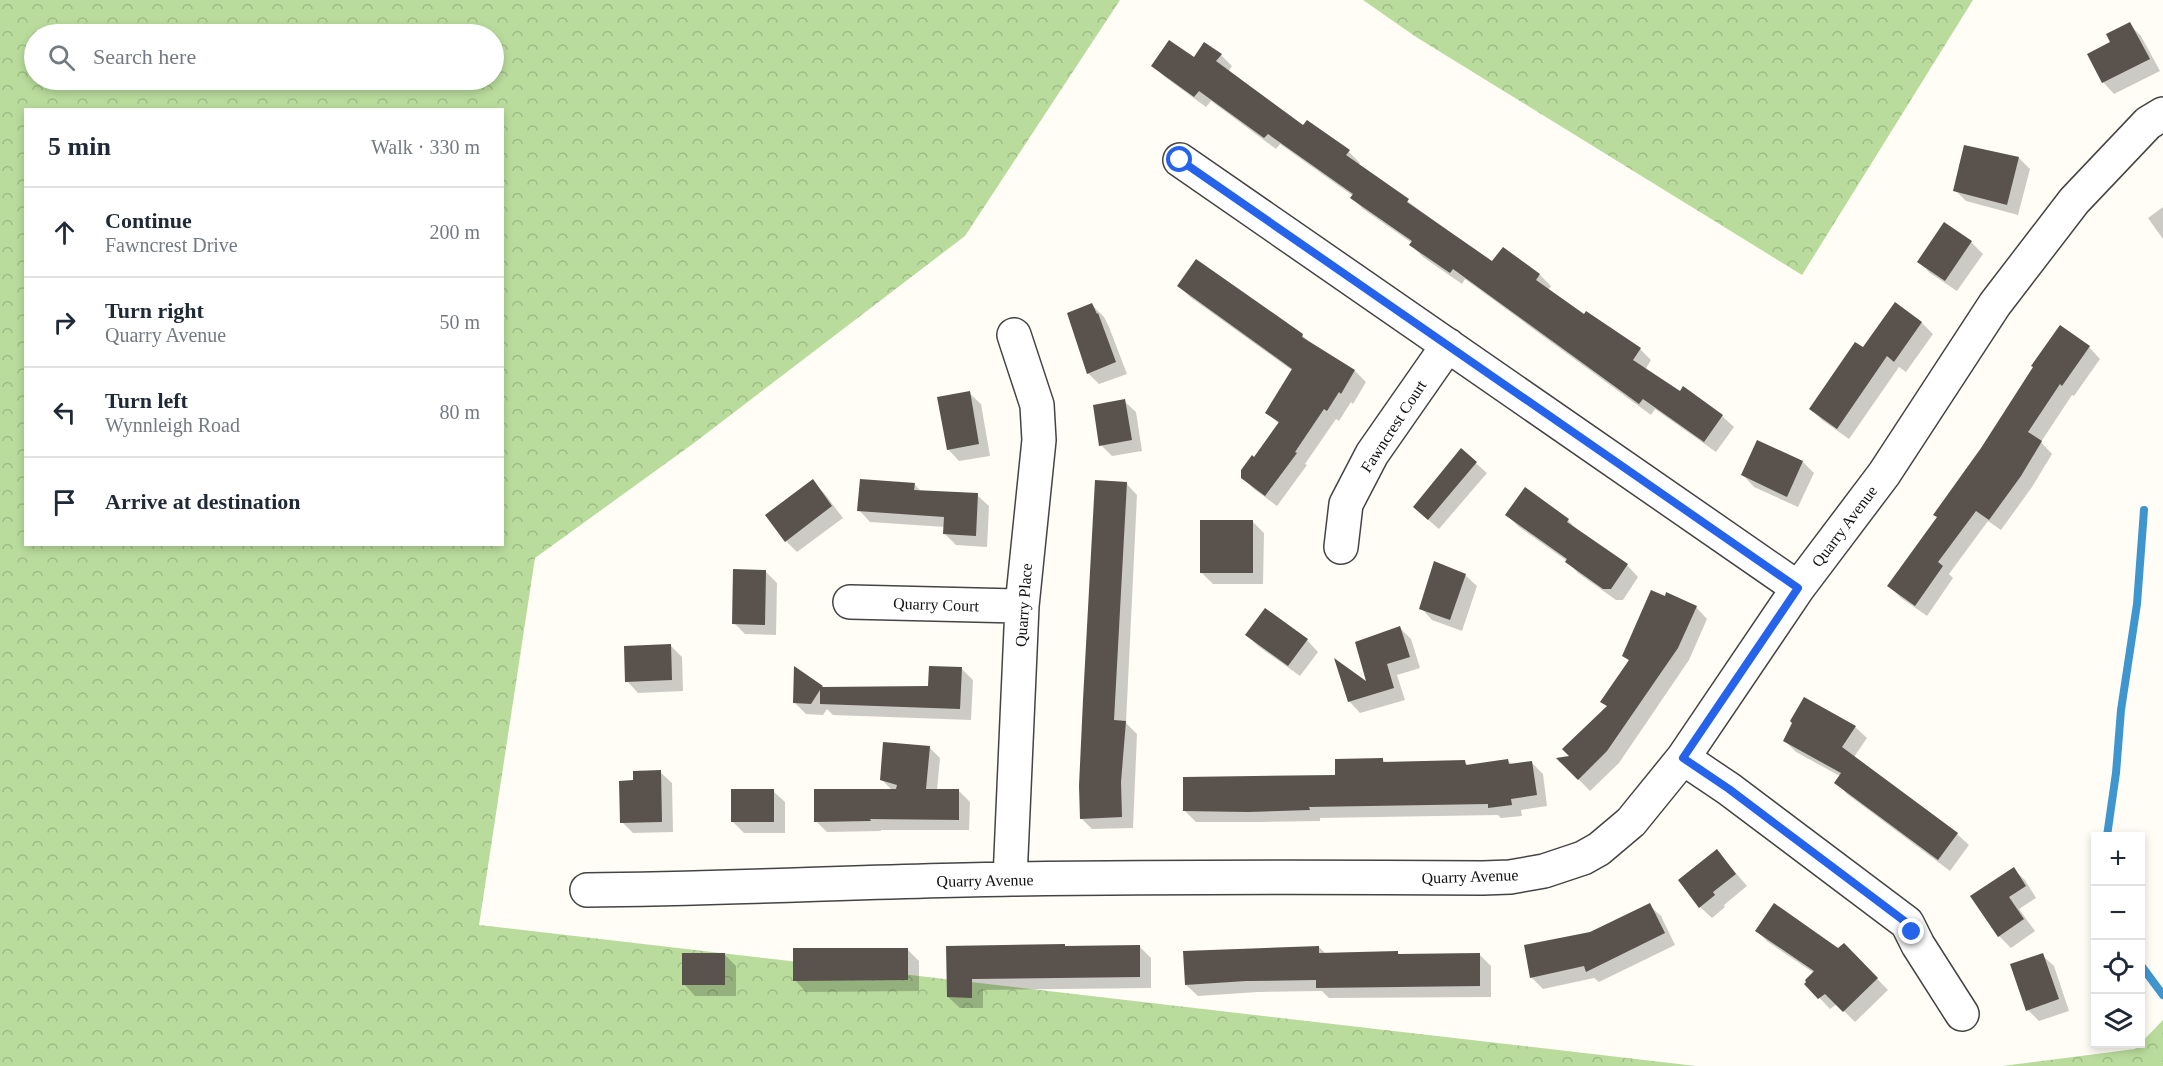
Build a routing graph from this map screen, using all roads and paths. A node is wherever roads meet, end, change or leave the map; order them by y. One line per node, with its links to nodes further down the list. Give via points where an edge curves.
1 (2163, 114): 6 (street, Quarry Avenue, via 2148,123 2074,201 1995,304 1884,474)
2 (1180, 160): 4 (street)
3 (1014, 335): 8 (street, Quarry Place, via 1037,405 1039,440)
4 (1448, 345): 5 (street, Fawncrest Court, via 1372,454 1346,504); 6 (street)
5 (1341, 547)
6 (1798, 588): 9 (street, Quarry Avenue)
7 (850, 602): 8 (street, Quarry Court)
8 (1022, 606): 10 (street, Quarry Place)
9 (1683, 758): 10 (street, Quarry Avenue, via 1631,822 1607,843 1583,858 1533,873 1483,878); 12 (street, via 1907,923)
10 (1010, 879): 11 (street, Quarry Avenue)
11 (587, 890)
12 (1962, 1014)

